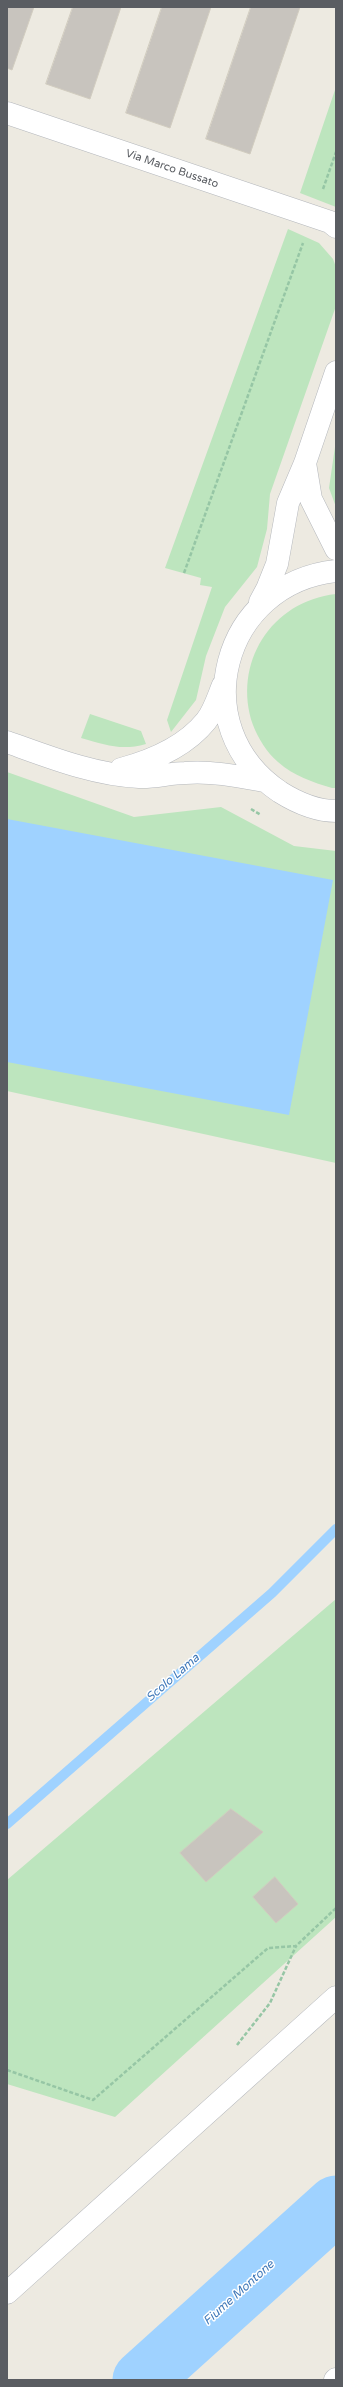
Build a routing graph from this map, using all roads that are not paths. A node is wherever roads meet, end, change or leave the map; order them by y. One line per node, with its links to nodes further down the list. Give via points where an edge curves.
1 (7, 113): 2 (street, Via Marco Bussato, via 330,222)
2 (336, 227)
3 (336, 372): 4 (street)
4 (305, 463): 5 (street, via 311,499); 7 (street, via 288,503 277,564 268,589)
5 (336, 549)
6 (336, 571): 7 (street, via 314,574 280,589)
7 (252, 613): 8 (street, via 233,645)
8 (224, 680): 10 (street, via 206,721 179,745 144,763); 11 (street, via 229,725 240,752)
9 (7, 742): 10 (street)
10 (106, 773): 11 (street, via 140,777 185,772 222,773)
11 (264, 781): 12 (street, via 293,800 326,811)
12 (336, 811)
13 (336, 1997): 14 (street)
14 (7, 2293)

